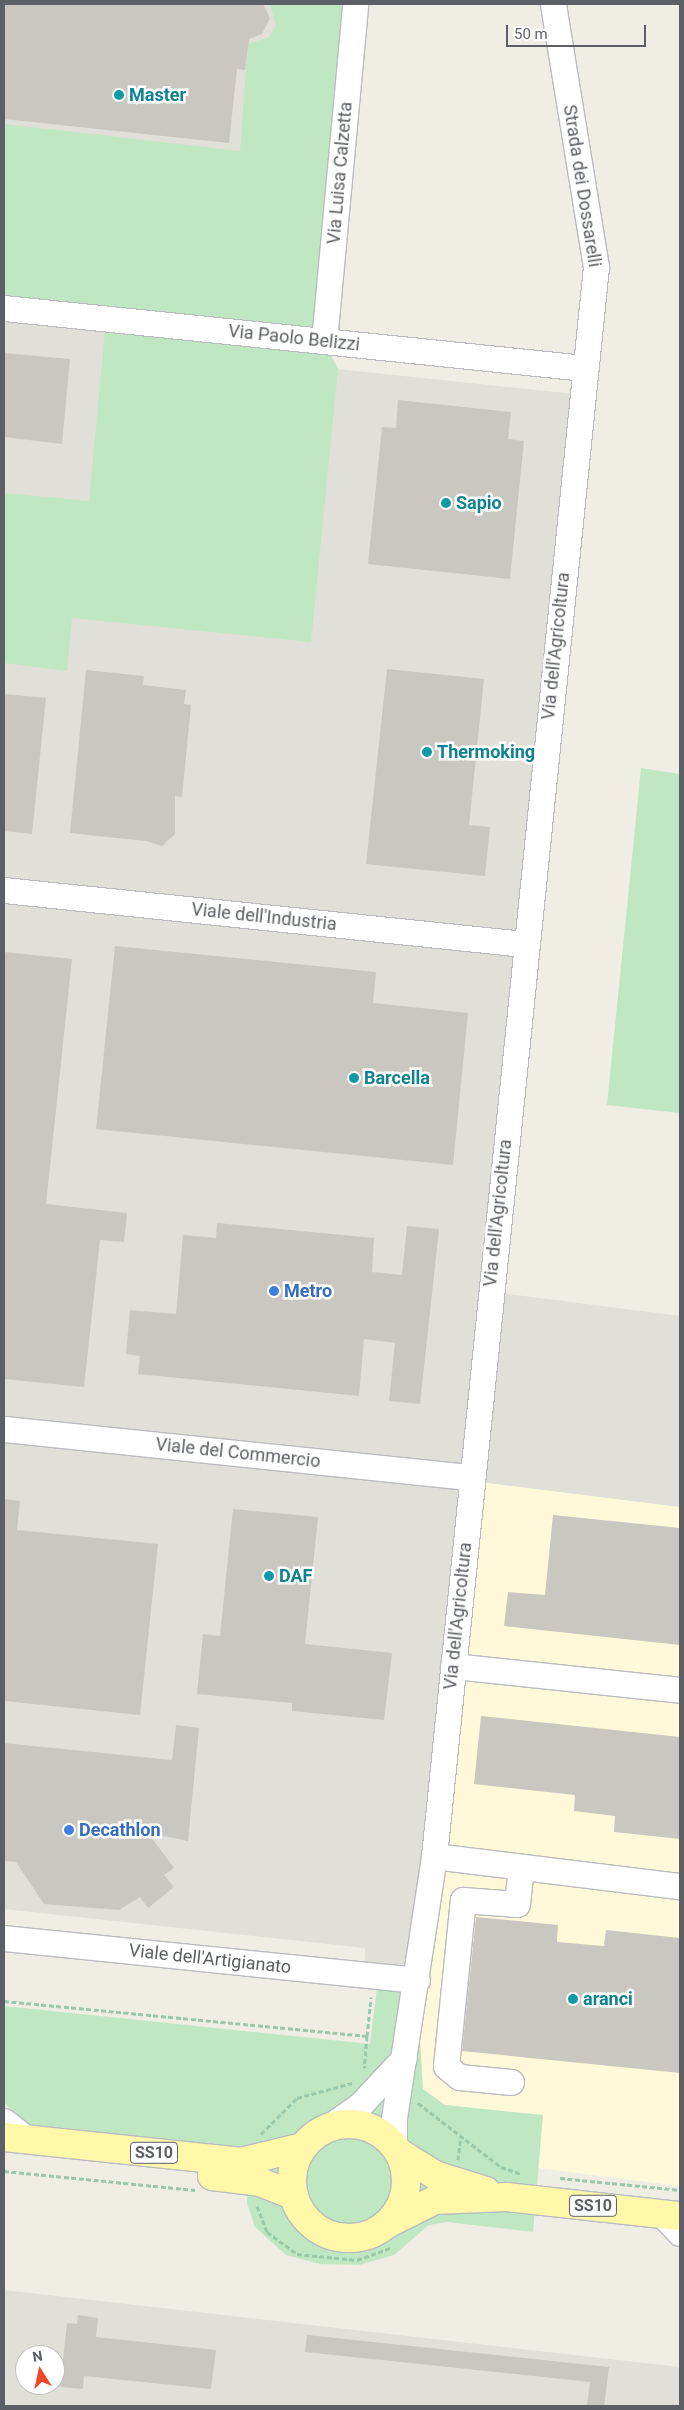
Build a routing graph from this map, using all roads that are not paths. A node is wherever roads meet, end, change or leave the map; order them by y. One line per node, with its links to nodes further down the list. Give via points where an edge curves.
1 (355, 4): 4 (street, Via Luisa Calzetta)
2 (553, 4): 5 (street, Strada dei Dossarelli, via 596,267)
3 (4, 308): 4 (street, Via Paolo Belizzi)
4 (324, 341): 5 (street, Via Paolo Belizzi)
5 (585, 368): 7 (street, Via dell'Agricoltura)
6 (4, 890): 7 (street, Viale dell'Industria)
7 (524, 944): 9 (street, Via dell'Agricoltura)
8 (4, 1429): 9 (street, Viale del Commercio)
9 (471, 1477): 10 (street, Via dell'Agricoltura)
10 (453, 1666): 11 (street); 12 (street, Via dell'Agricoltura)
11 (680, 1690)
12 (434, 1856): 13 (street); 16 (street, Via dell'Agricoltura)
13 (521, 1867): 14 (street); 17 (street, via 516,1904 463,1900 446,2066 459,2077)
14 (680, 1886)
15 (4, 1938): 16 (street, Viale dell'Artigianato)
16 (417, 1980): 18 (street, Via dell'Agricoltura, via 406,2056)
17 (511, 2082)
18 (380, 2088): 20 (street); 23 (street, Via dell'Agricoltura)
19 (4, 2121): 21 (street)
20 (330, 2126): 22 (main road); 23 (main road, via 365,2125)
21 (16, 2139): 25 (main road, SS10, via 240,2162)
22 (303, 2147): 25 (main road, SS10); 26 (main road, via 291,2180)
23 (397, 2149): 27 (main road, SS10, via 436,2175); 29 (main road, via 406,2172 406,2191)
24 (4, 2156): 25 (main road, SS10)
25 (254, 2170): 26 (main road, SS10)
26 (294, 2196): 29 (main road, via 308,2221 338,2237)
27 (507, 2197): 28 (main road, SS10); 29 (main road, SS10, via 435,2200)
28 (674, 2221)
29 (392, 2233)

